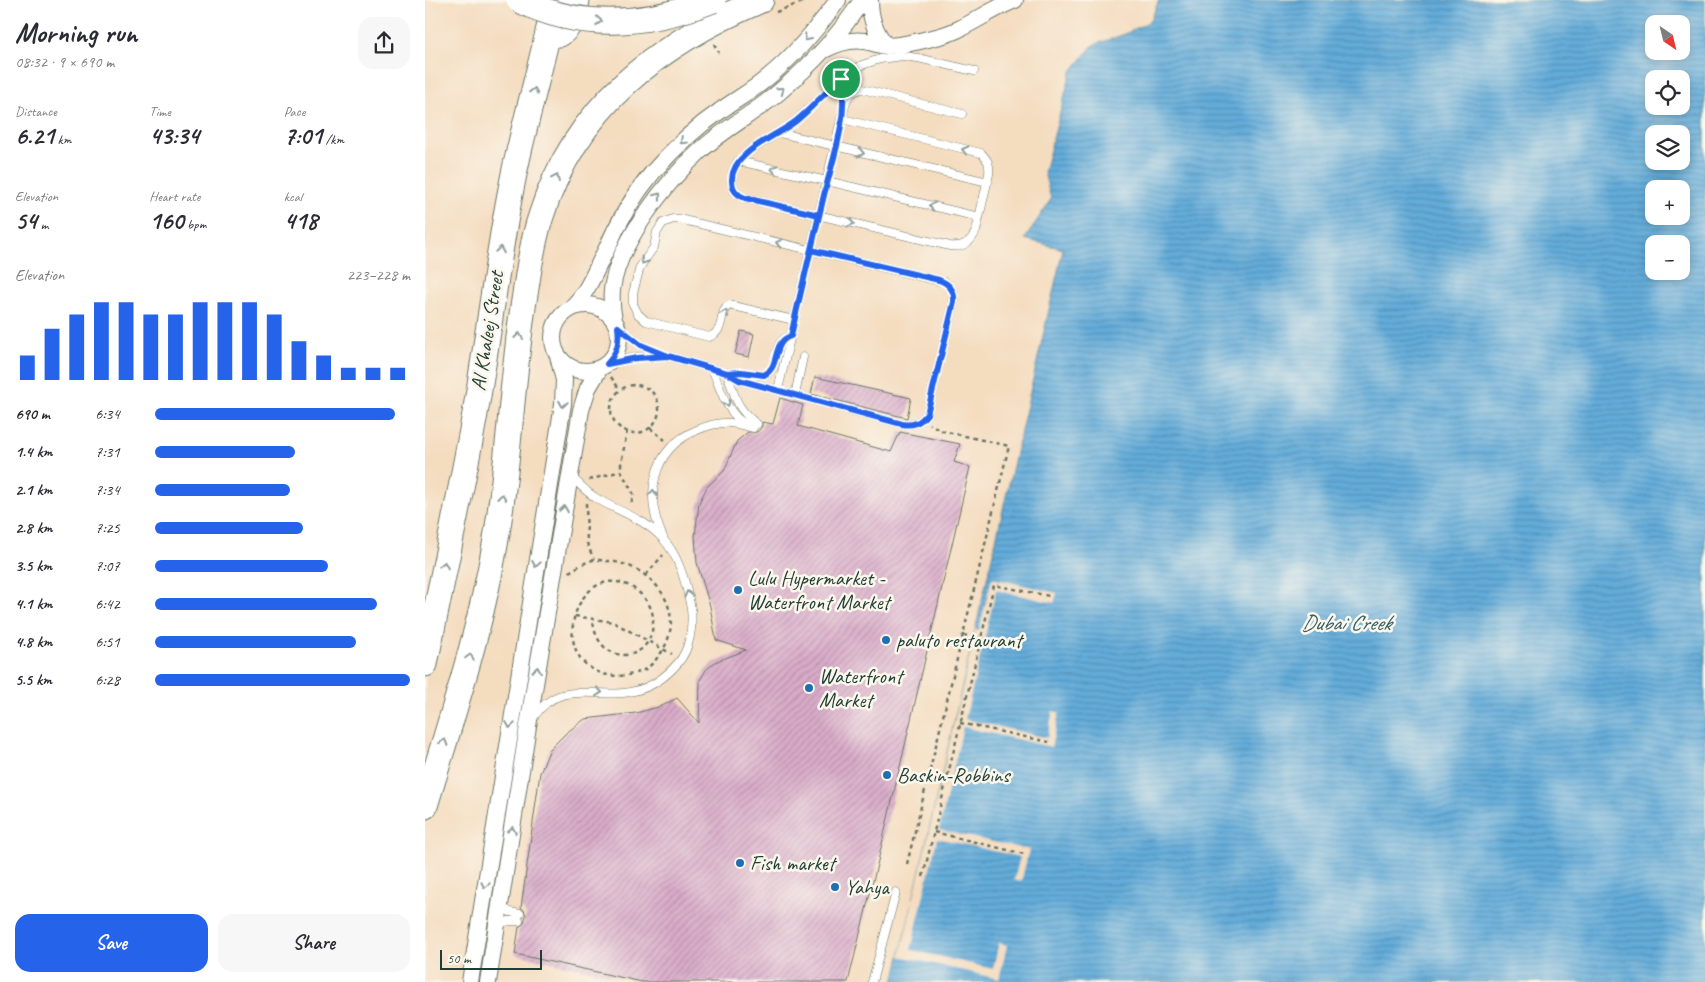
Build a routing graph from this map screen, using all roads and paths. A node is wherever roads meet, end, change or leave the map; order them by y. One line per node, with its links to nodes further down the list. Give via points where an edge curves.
1 (519, 0): 5 (main road, one-way to 5, bridge, via 563,16 601,22 659,18)
2 (540, 0): 11 (main road, via 539,20)
3 (555, 0): 11 (main road, Al Khaleej Street)
4 (577, 0): 11 (main road, via 569,26)
5 (713, 0)
6 (761, 0): 66 (main road, one-way to 6, via 475,636 491,568 529,264 549,193 586,127 636,72 676,43)
7 (838, 0): 28 (street, one-way to 28, via 785,62 695,130 652,174 618,225 590,285)
8 (862, 0): 14 (street)
9 (870, 0): 13 (street, via 873,26)
10 (1015, 0): 13 (street, via 959,31)
11 (548, 38): 62 (main road, Al Khaleej Street, one-way to 11, via 475,409 512,184)
12 (711, 39): 15 (path)
13 (887, 46): 14 (street, via 853,41)
14 (821, 51): 30 (street, one-way to 14, via 611,305 615,274 655,200 700,151 777,94)
15 (719, 53)
16 (974, 71): 17 (lane, via 895,56 866,63)
17 (841, 79): 19 (lane, via 844,98); 20 (lane)
18 (963, 114): 19 (lane, via 862,89 849,96)
19 (842, 119): 21 (lane); 24 (lane, one-way to 19, via 990,166 981,153)
20 (780, 133): 21 (lane); 22 (lane)
21 (835, 147): 23 (lane); 24 (lane, one-way to 24)
22 (738, 161): 23 (lane, one-way to 22); 25 (lane, via 732,179 733,189 740,196)
23 (827, 181): 25 (lane); 26 (lane, one-way to 23)
24 (988, 182): 26 (lane)
25 (819, 215): 26 (lane, one-way to 26, via 955,247 971,239); 27 (lane)
26 (979, 217)
27 (811, 250): 29 (lane); 29 (lane, one-way to 29, via 673,219 663,223 657,232 652,250 640,267 633,293 635,309 641,318 705,337 713,336 719,330 729,305); 40 (lane, via 939,280 950,286 954,302 927,414)
28 (571, 308): 30 (street, via 595,306 603,309); 32 (street, via 559,318 553,333)
29 (794, 320): 31 (lane)
30 (616, 324): 33 (lane, via 641,345); 35 (street, via 617,351)
31 (791, 336): 37 (lane, via 779,344 769,372 758,375); 38 (lane)
32 (558, 356): 35 (street, via 563,363 585,372); 74 (street, one-way to 74, via 564,380 564,398)
33 (668, 356): 35 (lane, via 637,358); 36 (lane)
34 (803, 357): 39 (lane)
35 (604, 366): 46 (street, via 584,398)
36 (712, 368): 37 (lane); 41 (lane, one-way to 41, via 730,409 743,422)
37 (727, 373): 38 (lane, via 739,380); 41 (lane, via 738,404)
38 (778, 390): 39 (lane)
39 (795, 395): 40 (lane, via 902,424)
40 (922, 420): 57 (path, via 943,431 1009,446)
41 (755, 426): 44 (lane, via 729,423 708,426 689,433)
42 (650, 428): 43 (path); 43 (path, via 658,416 659,403 652,391 633,385 626,386 615,395 611,408 614,421); 44 (path)
43 (627, 431): 45 (path)
44 (672, 446): 49 (lane, one-way to 44, via 655,521 652,502 654,482)
45 (621, 471): 46 (path); 48 (path, via 634,495)
46 (573, 478): 47 (lane); 53 (street, one-way to 46)
47 (586, 490): 48 (lane); 51 (path, via 587,543)
48 (626, 512): 49 (lane)
49 (664, 540): 50 (lane)
50 (669, 548): 52 (path); 61 (lane, one-way to 50, via 692,621 683,576)
51 (594, 560): 52 (path, via 626,565); 53 (path, via 574,569)
52 (646, 575): 60 (path, via 660,589 669,607 668,641)
53 (550, 591): 64 (street, one-way to 53)
54 (1049, 596): 58 (path, via 994,585)
55 (575, 616): 56 (path); 59 (path, via 582,599 594,587 608,582 622,583 640,593 652,610 653,625); 60 (path, via 572,635 576,651 583,662 598,672 616,676 635,673 651,664)
56 (593, 619): 59 (path, via 613,622); 59 (path, via 597,639 611,652 630,655)
57 (963, 634): 58 (path); 69 (path)
58 (980, 638): 63 (path)
59 (648, 641): 60 (path)
60 (664, 649): 61 (path)
61 (682, 659): 64 (lane, one-way to 61, via 536,714 560,696 575,692 633,692 652,686)
62 (425, 664)
63 (960, 723): 65 (path); 67 (path)
64 (528, 726): 72 (street, one-way to 64)
65 (1049, 742)
66 (425, 806)
67 (934, 832): 68 (path); 70 (path)
68 (1024, 854)
69 (907, 864)
70 (923, 877)
71 (896, 892): 76 (lane)
72 (500, 906): 73 (street); 73 (lane, via 520,918)
73 (497, 924): 75 (street)
74 (470, 982)
75 (488, 982)
76 (873, 982)

